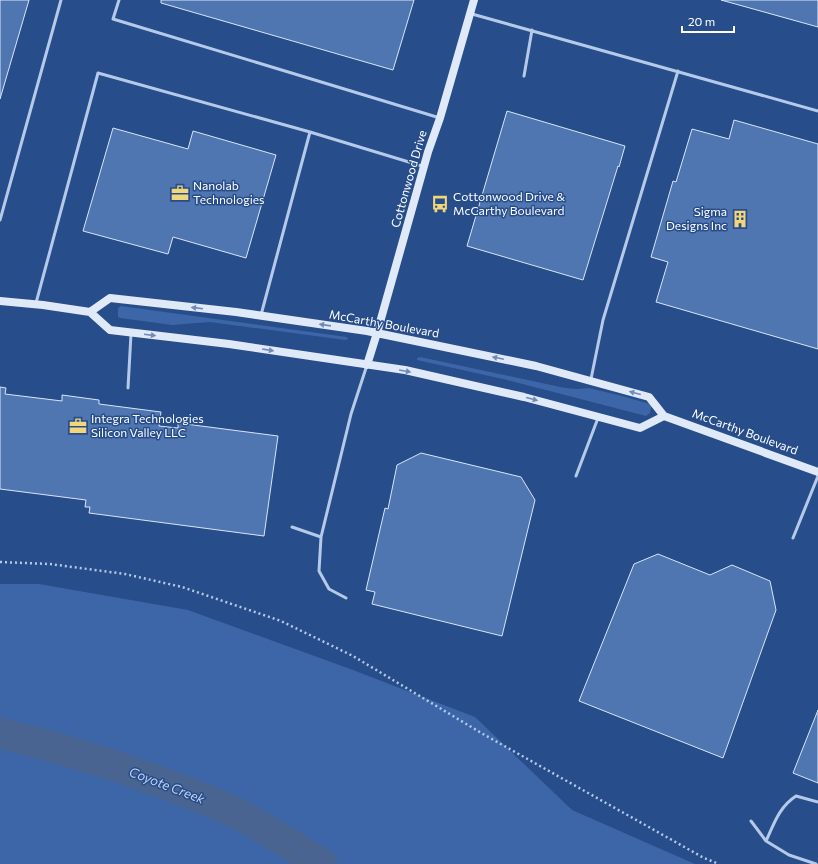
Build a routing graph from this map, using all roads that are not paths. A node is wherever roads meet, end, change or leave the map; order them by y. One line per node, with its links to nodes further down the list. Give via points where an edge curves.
1 (61, 0): 12 (lane)
2 (119, 0): 9 (lane, via 114,19)
3 (474, 0): 4 (main road, Cottonwood Drive)
4 (470, 13): 5 (lane); 9 (main road, Cottonwood Drive)
5 (532, 30): 6 (lane); 7 (lane)
6 (678, 71): 8 (lane); 20 (lane, via 603,320)
7 (524, 76)
8 (818, 110)
9 (440, 118): 11 (main road, Cottonwood Drive)
10 (310, 132): 11 (lane); 14 (lane, via 98,73); 16 (lane)
11 (424, 167): 18 (main road, Cottonwood Drive)
12 (0, 220)
13 (0, 301): 14 (main road)
14 (35, 305): 15 (main road)
15 (90, 312): 16 (main road, McCarthy Boulevard, one-way to 15, via 110,298); 17 (main road, via 110,330)
16 (261, 316): 18 (main road, McCarthy Boulevard, one-way to 16)
17 (131, 333): 19 (main road, one-way to 19, via 229,344); 21 (lane)
18 (377, 333): 19 (main road, Cottonwood Drive); 20 (main road, McCarthy Boulevard, one-way to 18, via 536,366)
19 (367, 365): 23 (main road, one-way to 23, via 405,370); 28 (lane, via 351,414)
20 (591, 381): 22 (main road, McCarthy Boulevard, one-way to 20, via 649,397)
21 (128, 388)
22 (664, 416): 23 (main road, via 640,428); 24 (main road, McCarthy Boulevard)
23 (598, 417): 25 (lane)
24 (818, 472)
25 (576, 476)
26 (818, 476): 29 (lane)
27 (292, 527): 28 (lane)
28 (321, 537): 30 (lane, via 319,571 329,589)
29 (793, 538)
30 (346, 598)
31 (818, 802): 33 (lane, via 796,796 787,802)
32 (751, 821): 33 (lane)
33 (766, 841): 34 (lane, via 789,855)
34 (816, 864)

